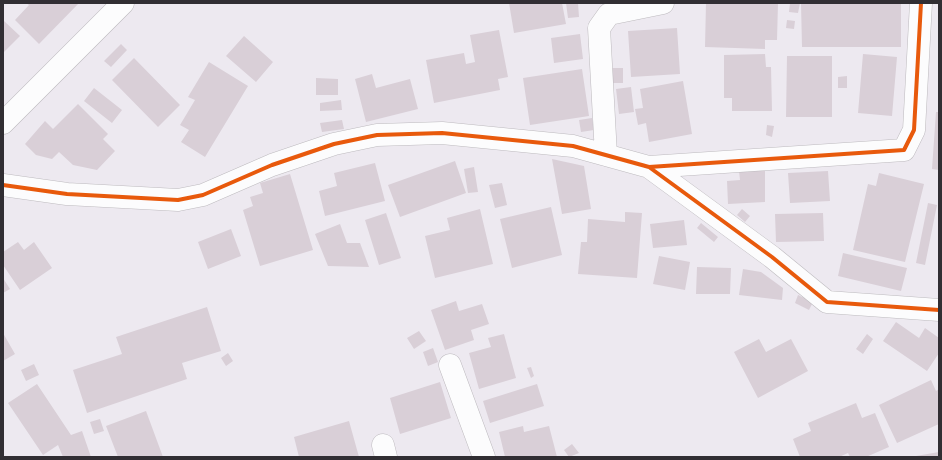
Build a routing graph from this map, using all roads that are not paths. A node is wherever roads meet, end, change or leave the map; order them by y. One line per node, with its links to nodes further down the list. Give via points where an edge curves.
1 (123, 3): 4 (street)
2 (663, 3): 5 (street, via 609,14 599,28)
3 (922, 3): 6 (street, via 914,130 904,150)
4 (3, 123)
5 (606, 155): 6 (street); 7 (street, via 573,146 442,133 377,135 334,144 272,165 203,195 178,200 67,194)
6 (649, 167): 8 (street, via 772,257 827,302)
7 (3, 185)
8 (939, 310)
9 (450, 365): 10 (street)
10 (484, 457)

